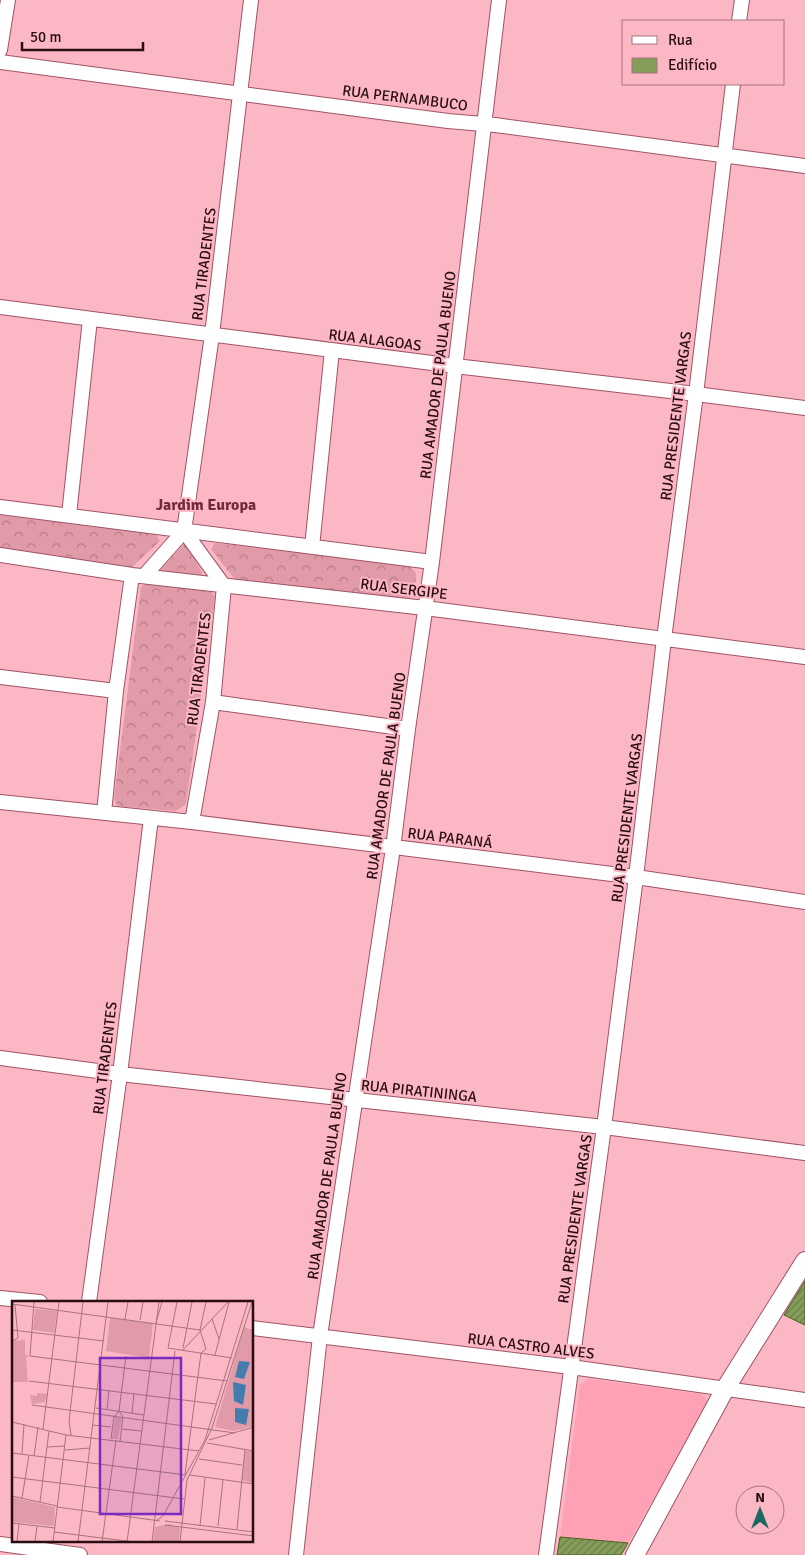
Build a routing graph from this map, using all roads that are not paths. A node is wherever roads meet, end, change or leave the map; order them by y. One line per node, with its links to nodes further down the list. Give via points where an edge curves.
1 (8, 0): 6 (street)
2 (251, 0): 9 (street, RUA TIRADENTES)
3 (499, 0): 10 (street, RUA AMADOR DE PAULA BUENO)
4 (742, 0): 5 (street)
5 (740, 20)
6 (0, 50)
7 (0, 62): 9 (street, RUA PERNAMBUCO)
8 (733, 85): 11 (street, RUA PRESIDENTE VARGAS)
9 (241, 93): 10 (street, RUA PERNAMBUCO); 15 (street, RUA TIRADENTES)
10 (484, 124): 11 (street, RUA PERNAMBUCO); 17 (street, RUA AMADOR DE PAULA BUENO)
11 (725, 156): 12 (street, RUA PERNAMBUCO); 18 (street, RUA PRESIDENTE VARGAS)
12 (805, 166)
13 (0, 307): 14 (street, RUA ALAGOAS)
14 (90, 319): 15 (street, RUA ALAGOAS); 21 (street)
15 (212, 335): 16 (street, RUA ALAGOAS); 22 (street, RUA TIRADENTES)
16 (332, 350): 17 (street, RUA ALAGOAS); 23 (street)
17 (455, 366): 18 (street, RUA ALAGOAS); 25 (street, RUA AMADOR DE PAULA BUENO)
18 (696, 394): 19 (street, RUA ALAGOAS); 29 (street, RUA PRESIDENTE VARGAS)
19 (805, 408)
20 (0, 507): 21 (street, RUA SERGIPE)
21 (69, 515): 22 (street, RUA SERGIPE)
22 (184, 531): 23 (street, RUA SERGIPE); 26 (street); 27 (street)
23 (312, 547): 25 (street, RUA SERGIPE)
24 (0, 555): 26 (street, RUA SERGIPE)
25 (432, 562): 28 (street, RUA AMADOR DE PAULA BUENO)
26 (138, 576): 27 (street, RUA SERGIPE); 32 (street)
27 (224, 586): 28 (street, RUA SERGIPE); 33 (street, RUA TIRADENTES)
28 (425, 608): 29 (street, RUA SERGIPE); 34 (street, RUA AMADOR DE PAULA BUENO)
29 (664, 639): 30 (street, RUA SERGIPE); 40 (street, RUA PRESIDENTE VARGAS)
30 (805, 657)
31 (0, 677): 32 (street)
32 (116, 691): 36 (street)
33 (213, 702): 34 (street); 38 (street, RUA TIRADENTES)
34 (408, 729): 39 (street, RUA AMADOR DE PAULA BUENO)
35 (0, 802): 36 (street, RUA PARANÁ)
36 (104, 812): 37 (street, RUA PARANÁ)
37 (151, 818): 38 (street, RUA PARANÁ); 43 (street, RUA TIRADENTES)
38 (192, 822): 39 (street, RUA PARANÁ)
39 (393, 848): 40 (street, RUA PARANÁ); 44 (street, RUA AMADOR DE PAULA BUENO)
40 (636, 877): 41 (street, RUA PARANÁ); 45 (street, RUA PRESIDENTE VARGAS)
41 (805, 902)
42 (0, 1058): 43 (street, RUA PIRATININGA)
43 (120, 1074): 44 (street, RUA PIRATININGA); 50 (street, RUA TIRADENTES)
44 (355, 1100): 45 (street, RUA PIRATININGA); 52 (street, RUA AMADOR DE PAULA BUENO)
45 (604, 1127): 46 (street, RUA PIRATININGA); 53 (street, RUA PRESIDENTE VARGAS)
46 (805, 1153)
47 (805, 1261): 54 (street)
48 (0, 1298): 49 (street)
49 (30, 1301)
50 (89, 1301)
51 (254, 1328): 52 (street, RUA CASTRO ALVES)
52 (320, 1336): 53 (street, RUA CASTRO ALVES); 59 (street, RUA AMADOR DE PAULA BUENO)
53 (571, 1367): 54 (street, RUA CASTRO ALVES); 60 (street, RUA PRESIDENTE VARGAS)
54 (725, 1389): 55 (street, RUA CASTRO ALVES); 61 (street)
55 (805, 1400)
56 (0, 1544): 57 (street)
57 (55, 1549): 58 (street)
58 (80, 1555)
59 (296, 1555)
60 (546, 1555)
61 (635, 1555)

